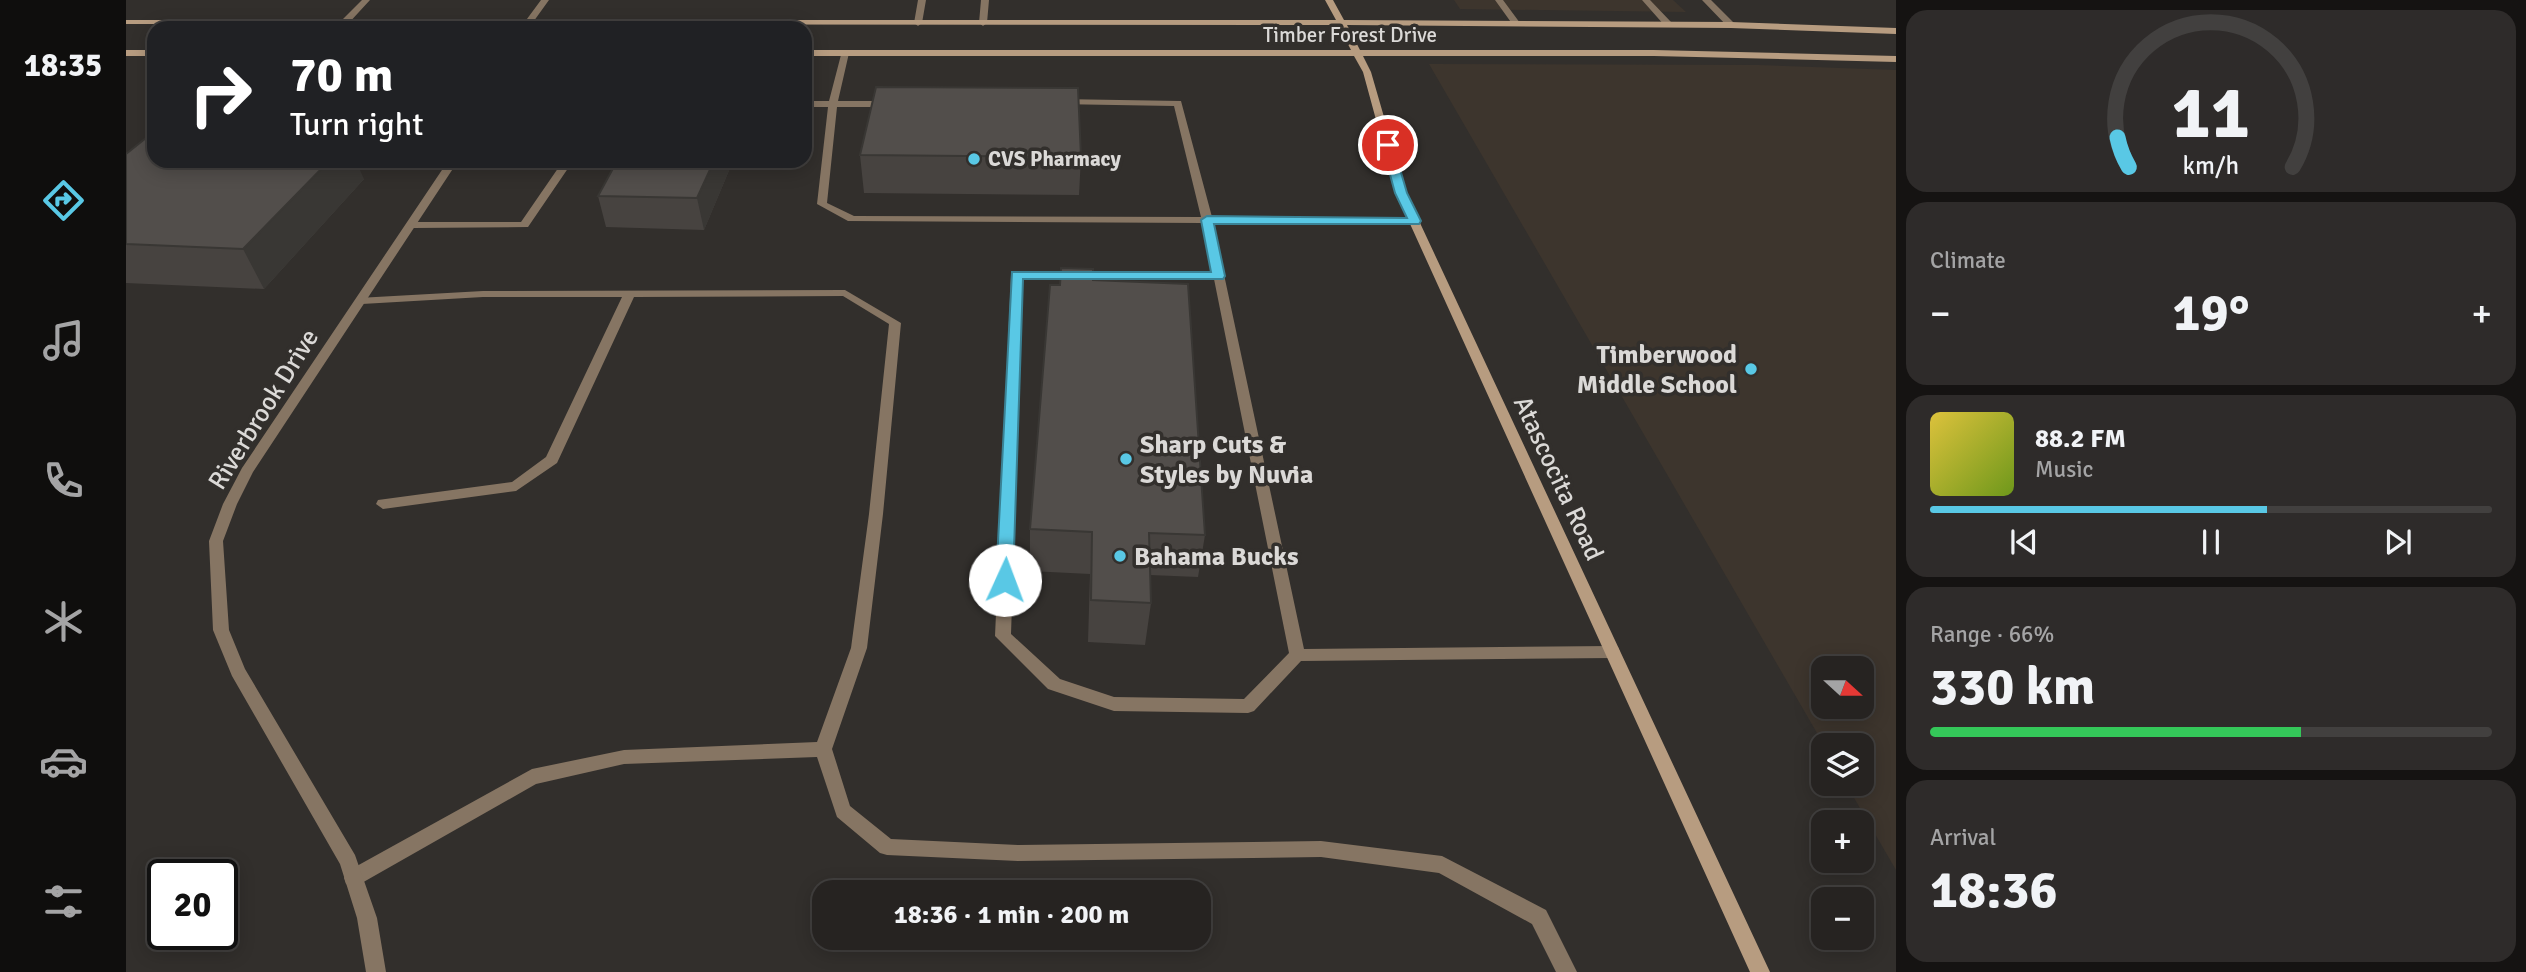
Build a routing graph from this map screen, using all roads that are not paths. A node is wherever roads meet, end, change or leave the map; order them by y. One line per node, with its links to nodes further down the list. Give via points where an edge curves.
1 (366, 0): 9 (street)
2 (545, 0): 10 (street)
3 (922, 0): 13 (street)
4 (985, 0): 14 (street)
5 (1329, 0): 17 (main road, Atascocita Road)
6 (1499, 0): 15 (street)
7 (1646, 0): 18 (street)
8 (1706, 0): 19 (street)
9 (346, 21)
10 (529, 21)
11 (126, 22): 12 (main road, Timber Forest Drive)
12 (147, 22)
13 (918, 23): 14 (main road, Timber Forest Drive); 16 (main road, Timber Forest Drive)
14 (983, 23): 17 (main road, Timber Forest Drive)
15 (1516, 23): 17 (main road, Timber Forest Drive); 18 (main road, Timber Forest Drive)
16 (812, 24)
17 (1342, 24): 25 (main road, Atascocita Road)
18 (1668, 24): 19 (main road, Timber Forest Drive)
19 (1731, 25): 20 (main road, Timber Forest Drive)
20 (1896, 31)
21 (126, 53): 22 (main road)
22 (147, 53)
23 (812, 53): 24 (main road, Timber Forest Drive)
24 (845, 53): 25 (main road, Timber Forest Drive); 29 (street)
25 (1358, 53): 26 (main road, Timber Forest Drive); 34 (main road, Atascocita Road, via 1401,193)
26 (1896, 59)
27 (1052, 102): 33 (street, via 1178,103)
28 (812, 104): 29 (street)
29 (834, 104): 30 (street); 33 (street, via 822,204 852,219)
30 (903, 104)
31 (449, 168): 35 (street, Riverbrook Drive)
32 (563, 168): 35 (street, via 524,225)
33 (1207, 220): 34 (street); 36 (street)
34 (1415, 221): 40 (main road, Atascocita Road)
35 (413, 225): 38 (street, Riverbrook Drive)
36 (1218, 276): 41 (street); 41 (street, via 1017,275 1003,636 1054,684 1114,704 1248,706)
37 (630, 293): 38 (street); 39 (street, via 552,460 516,486); 42 (street, via 845,293 895,323 859,648)
38 (362, 300): 43 (street, Riverbrook Drive, via 247,471 216,541 221,630 238,671 348,861)
39 (383, 504)
40 (1612, 652): 41 (street); 46 (main road, Atascocita Road)
41 (1297, 655)
42 (823, 749): 43 (street, via 624,757 532,777); 45 (street, via 843,811 887,847 1018,853 1321,849 1442,865 1539,917)
43 (353, 878): 44 (street, Riverbrook Drive, via 367,918)
44 (376, 972)
45 (1567, 972)
46 (1760, 972)

